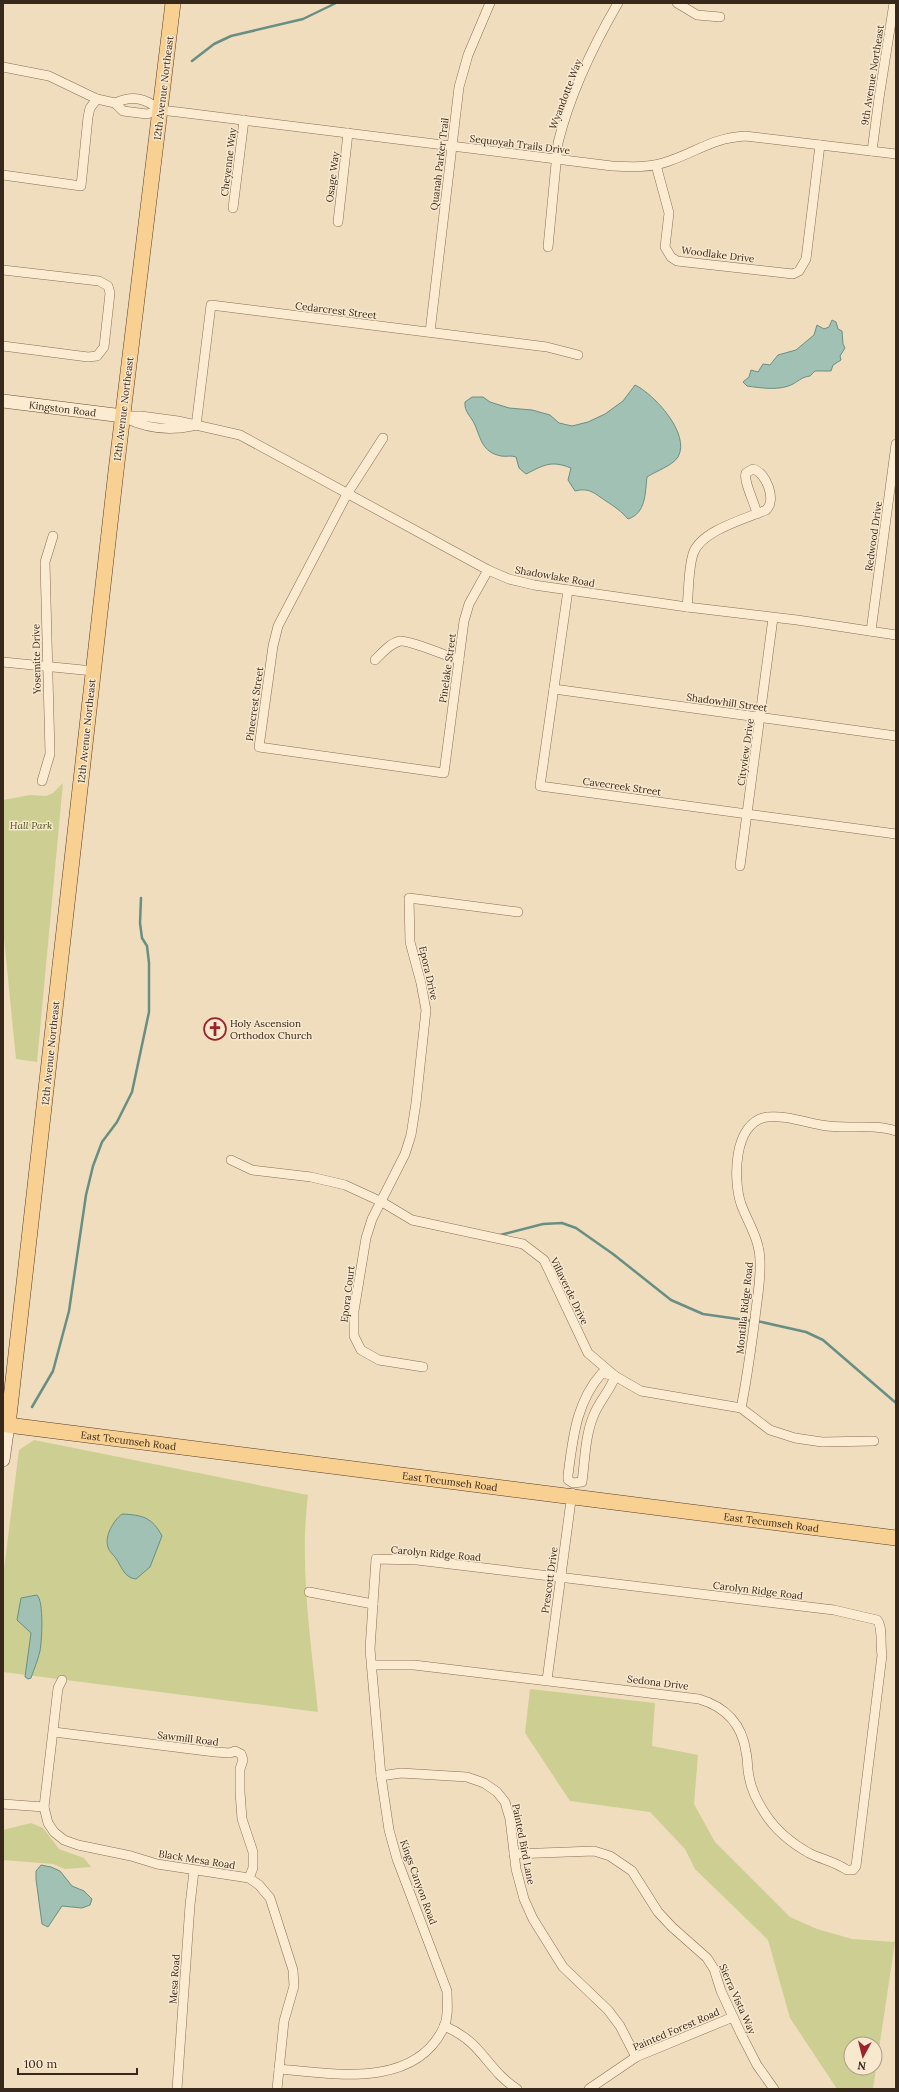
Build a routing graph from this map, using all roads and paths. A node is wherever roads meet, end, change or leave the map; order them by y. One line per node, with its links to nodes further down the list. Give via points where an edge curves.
1 (173, 3): 10 (main road, 12th Avenue Northeast)
2 (490, 3): 14 (street, Quanah Parker Trail, via 462,75)
3 (618, 3): 17 (street, Wyandotte Way, via 596,44 570,106 558,143)
4 (677, 3): 6 (street, via 697,15)
5 (894, 3): 15 (street, 9th Avenue Northeast)
6 (720, 17)
7 (3, 67): 8 (street, via 45,75)
8 (96, 99): 9 (street); 19 (street, via 88,117 81,186)
9 (115, 103): 10 (street, via 123,111 142,114); 10 (street, via 125,99 147,100)
10 (160, 110): 11 (street, Sequoyah Trails Drive); 28 (main road, 12th Avenue Northeast)
11 (244, 120): 12 (street, Sequoyah Trails Drive); 20 (street, Cheyenne Way)
12 (348, 133): 14 (street, Sequoyah Trails Drive); 21 (street, Osage Way)
13 (820, 145): 15 (street, Sequoyah Trails Drive); 18 (street, Sequoyah Trails Drive, via 763,137 733,137 709,143); 18 (street, Woodlake Drive, via 806,259 799,271 793,274 678,261 671,257 665,247 670,220 668,202)
14 (453, 147): 17 (street, Sequoyah Trails Drive); 24 (street, Quanah Parker Trail)
15 (872, 151): 16 (street, Sequoyah Trails Drive)
16 (896, 154)
17 (557, 159): 18 (street, Sequoyah Trails Drive, via 616,166); 22 (street, Wyandotte Way)
18 (656, 165)
19 (3, 175)
20 (233, 208)
21 (338, 222)
22 (548, 246)
23 (3, 270): 25 (street, via 99,281 108,286 110,293 104,347 97,356)
24 (430, 332): 26 (street, Cedarcrest Street, via 547,347); 29 (street, Cedarcrest Street, via 211,305)
25 (3, 346)
26 (578, 355)
27 (3, 401): 28 (street, Kingston Road)
28 (123, 416): 29 (street, Shadowlake Road, via 140,425 177,429); 46 (main road, 12th Avenue Northeast)
29 (196, 426): 32 (street, Shadowlake Road, via 240,435)
30 (383, 438): 32 (street)
31 (896, 444): 33 (street, Redwood Drive)
32 (347, 494): 36 (street, Shadowlake Road); 50 (street, Pinecrest Street, via 278,626 259,747)
33 (892, 513): 40 (street, Redwood Drive)
34 (756, 514): 38 (street, via 710,535 698,544 693,555)
35 (53, 536): 45 (street, Yosemite Drive, via 45,562)
36 (488, 570): 37 (street, Shadowlake Road, via 522,583); 43 (street, Pinelake Street, via 466,611)
37 (568, 590): 38 (street, Shadowlake Road); 47 (street, Cavecreek Street)
38 (687, 607): 39 (street, Shadowlake Road)
39 (773, 618): 40 (street, Shadowlake Road); 48 (street, Cityview Drive)
40 (871, 631): 41 (street, Shadowlake Road)
41 (896, 635)
42 (375, 660): 43 (street, via 395,643 403,642)
43 (458, 660): 50 (street, Pinelake Street)
44 (3, 662): 45 (street)
45 (48, 666): 46 (street); 51 (street, Yosemite Drive, via 50,754)
46 (93, 671): 62 (main road, 12th Avenue Northeast)
47 (554, 689): 48 (street, Shadowhill Street); 52 (street, Cavecreek Street, via 540,786)
48 (761, 718): 49 (street, Shadowhill Street); 52 (street, Cityview Drive)
49 (896, 736)
50 (444, 773)
51 (42, 781)
52 (747, 814): 53 (street, Cavecreek Street); 54 (street, Cityview Drive)
53 (896, 834)
54 (740, 866)
55 (518, 912): 58 (street, Epora Drive, via 409,898 410,942 426,1010 425,1022 411,1135 405,1154)
56 (896, 1131): 61 (street, Montilla Ridge Road, via 885,1127 824,1126 785,1116 765,1118 752,1125 742,1137 738,1158 741,1202 757,1238 760,1260 747,1378)
57 (231, 1160): 58 (street, Villaverde Drive, via 252,1170 311,1177 346,1185)
58 (382, 1202): 59 (street, Epora Court, via 372,1219 366,1238 354,1311 354,1336 362,1350 379,1360); 60 (street, Villaverde Drive, via 412,1220 523,1244 544,1260 588,1353)
59 (423, 1367)
60 (615, 1376): 61 (street, Villaverde Drive, via 642,1391); 65 (street, via 613,1384 601,1398 593,1416 588,1432 582,1482); 65 (street, via 602,1373 594,1382 579,1412 568,1475)
61 (741, 1408): 63 (street, Villaverde Drive, via 770,1430 795,1438 822,1442)
62 (6, 1425): 64 (street, 12th Avenue Northeast); 65 (main road, East Tecumseh Road)
63 (874, 1441)
64 (3, 1460)
65 (573, 1490): 66 (main road, East Tecumseh Road); 68 (street, Prescott Drive)
66 (896, 1538)
67 (376, 1559): 68 (street, Carolyn Ridge Road, via 417,1560); 70 (street, Kings Canyon Road)
68 (561, 1577): 73 (street, Prescott Drive); 79 (street, Carolyn Ridge Road, via 846,1611 879,1622 882,1661 860,1838 856,1866 853,1870)
69 (309, 1592): 70 (street)
70 (373, 1604): 71 (street, Kings Canyon Road, via 370,1634)
71 (371, 1665): 73 (street, Sedona Drive, via 414,1665); 75 (street, Kings Canyon Road)
72 (62, 1680): 74 (street, Black Mesa Road, via 58,1688)
73 (547, 1680): 79 (street, Sedona Drive, via 700,1698 726,1711 743,1734 749,1776 766,1816 794,1844)
74 (54, 1732): 77 (street, Black Mesa Road); 81 (street, Sawmill Road, via 215,1752 235,1751 242,1754 242,1819 253,1852 253,1868)
75 (381, 1776): 78 (street, Painted Bird Lane, via 401,1773 467,1777 484,1783 497,1792 505,1802); 83 (street, Kings Canyon Road, via 389,1830 397,1859 447,1991 448,2010)
76 (3, 1804): 77 (street)
77 (44, 1808): 80 (street, Black Mesa Road, via 48,1823 64,1840)
78 (514, 1854): 82 (street, Sierra Vista Way, via 594,1851 621,1862 636,1876 658,1912 707,1958); 84 (street, Painted Bird Lane, via 524,1899 546,1942 563,1967 608,2010 620,2026)
79 (847, 1870)
80 (194, 1871): 81 (street, Black Mesa Road); 86 (street, Mesa Road)
81 (249, 1878): 85 (street, via 270,1898 293,1970 294,1986 284,2021)
82 (733, 2017): 84 (street, Painted Forest Road); 90 (street, Sierra Vista Way, via 757,2065)
83 (444, 2026): 85 (street, Kings Canyon Road, via 430,2047 412,2062 392,2070 340,2075); 88 (street, via 470,2040 503,2080)
84 (636, 2057): 89 (street, Painted Forest Road)
85 (279, 2069): 87 (street)
86 (177, 2089)
87 (277, 2089)
88 (517, 2089)
89 (589, 2089)
90 (774, 2089)

